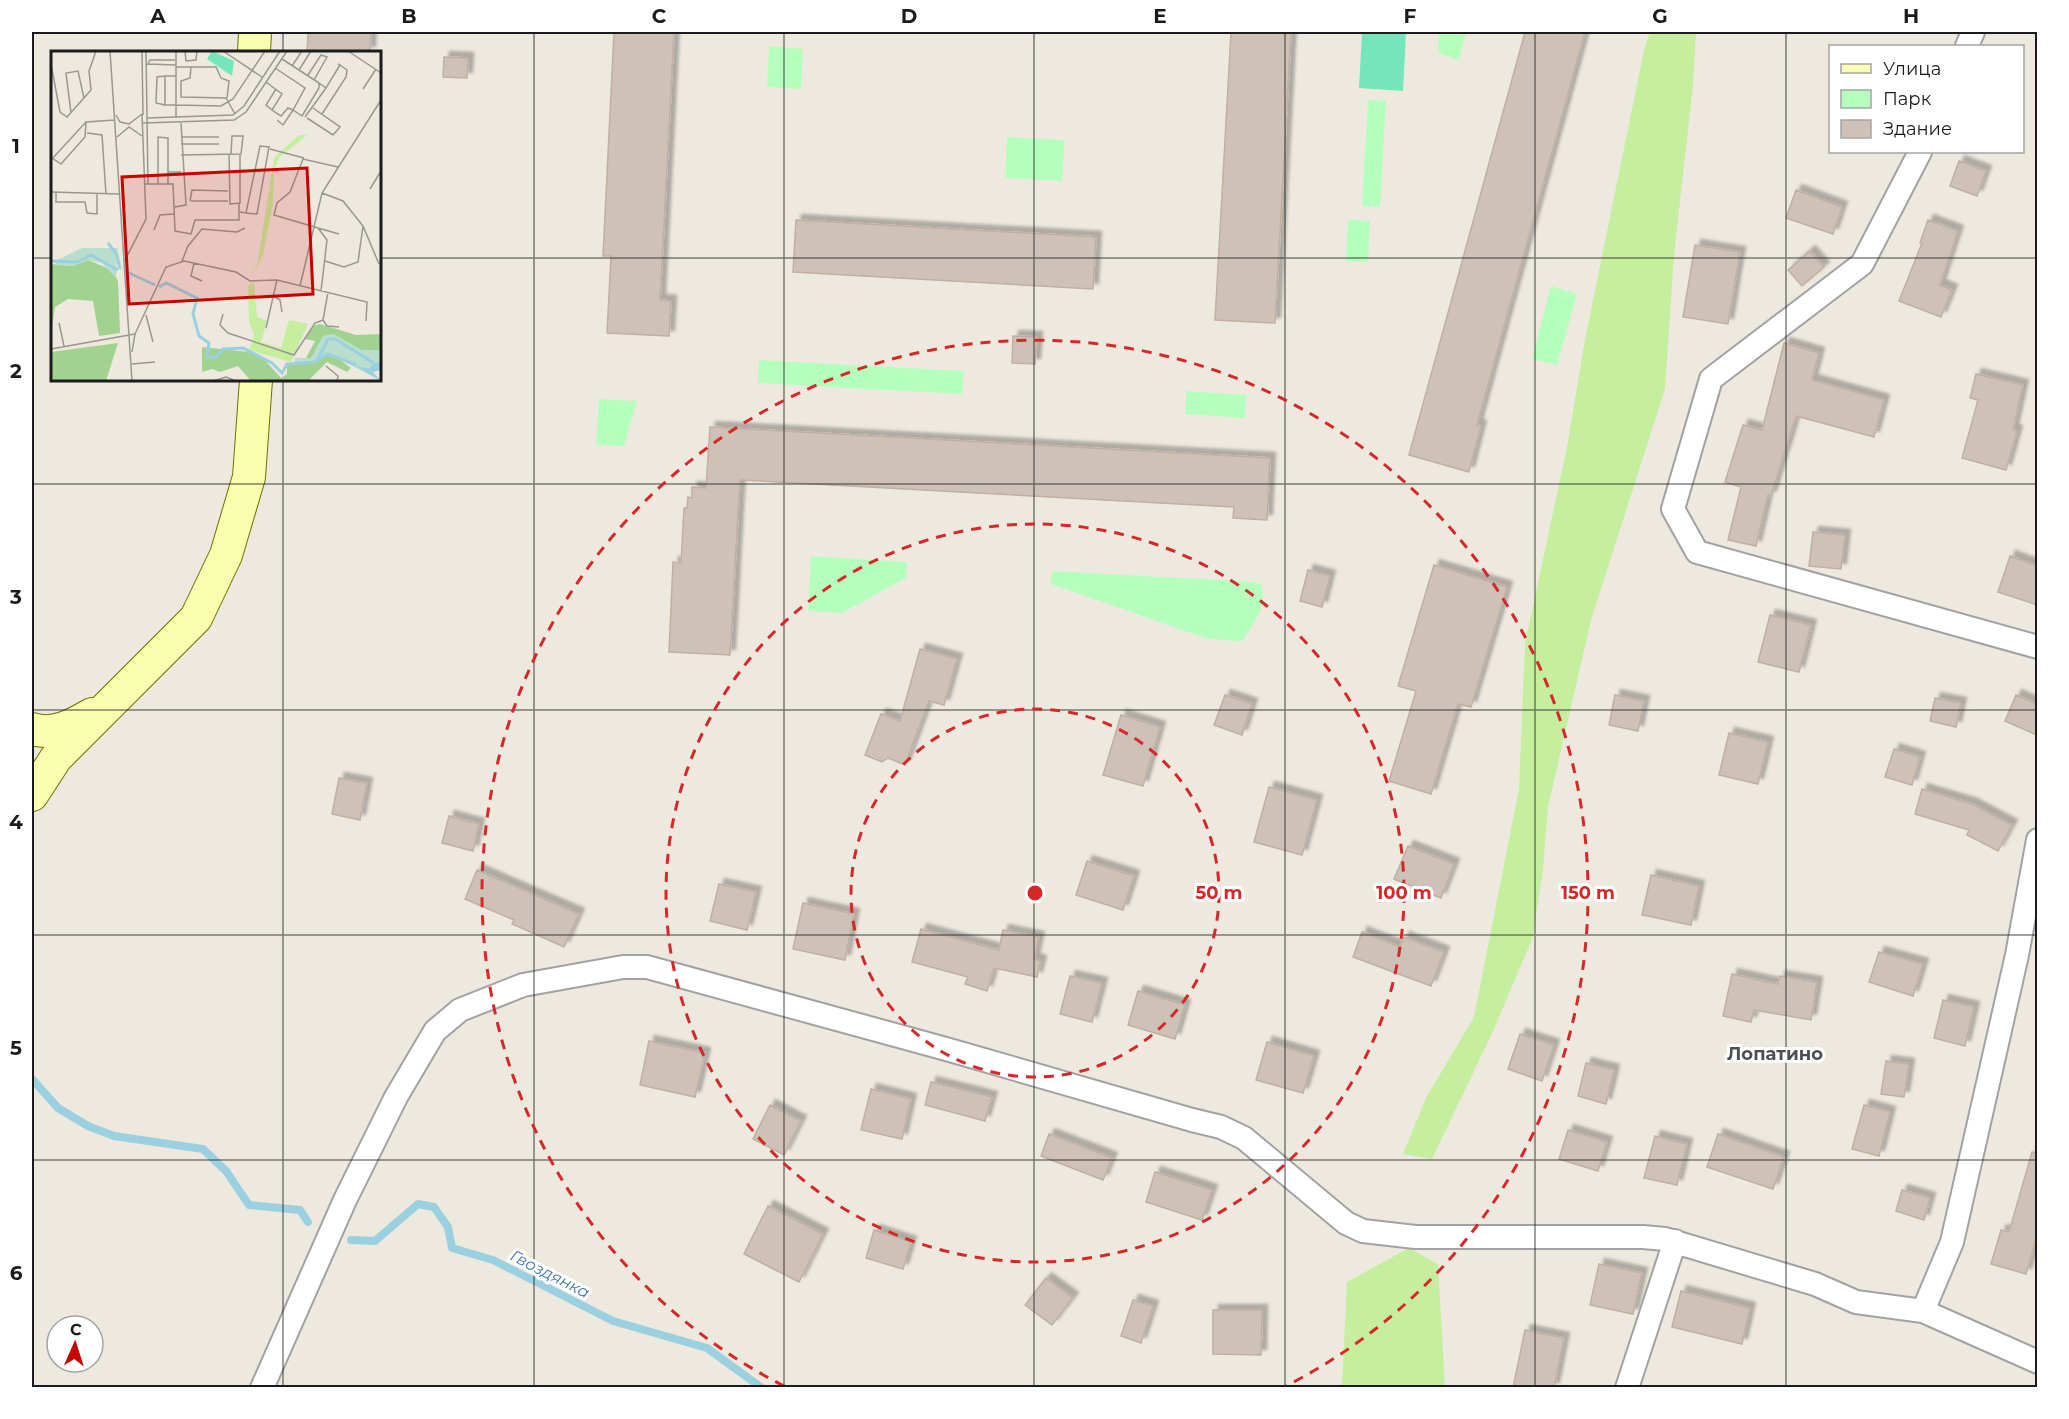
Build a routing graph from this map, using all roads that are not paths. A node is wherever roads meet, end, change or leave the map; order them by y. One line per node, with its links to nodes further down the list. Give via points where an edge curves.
1 (255, 32): 2 (street)
2 (254, 51)
3 (1919, 153): 5 (street, via 1862,264 1711,379 1673,509 1697,552)
4 (256, 381): 6 (street, via 249,477 226,555 196,618)
5 (2037, 646)
6 (113, 701): 7 (street, via 70,727 43,733); 8 (street, via 56,758)
7 (32, 729)
8 (32, 795)
9 (2037, 840): 11 (street, via 2018,955 1952,1242)
10 (1675, 1241): 11 (street, via 1815,1284 1856,1302); 13 (street, via 1643,1237 1415,1238 1363,1231 1346,1223 1244,1138 1221,1126 647,967 623,967 523,985 460,1010 435,1031 396,1097 345,1200); 14 (street)
11 (1923, 1311): 12 (street)
12 (2037, 1362)
13 (262, 1388)
14 (1627, 1388)

